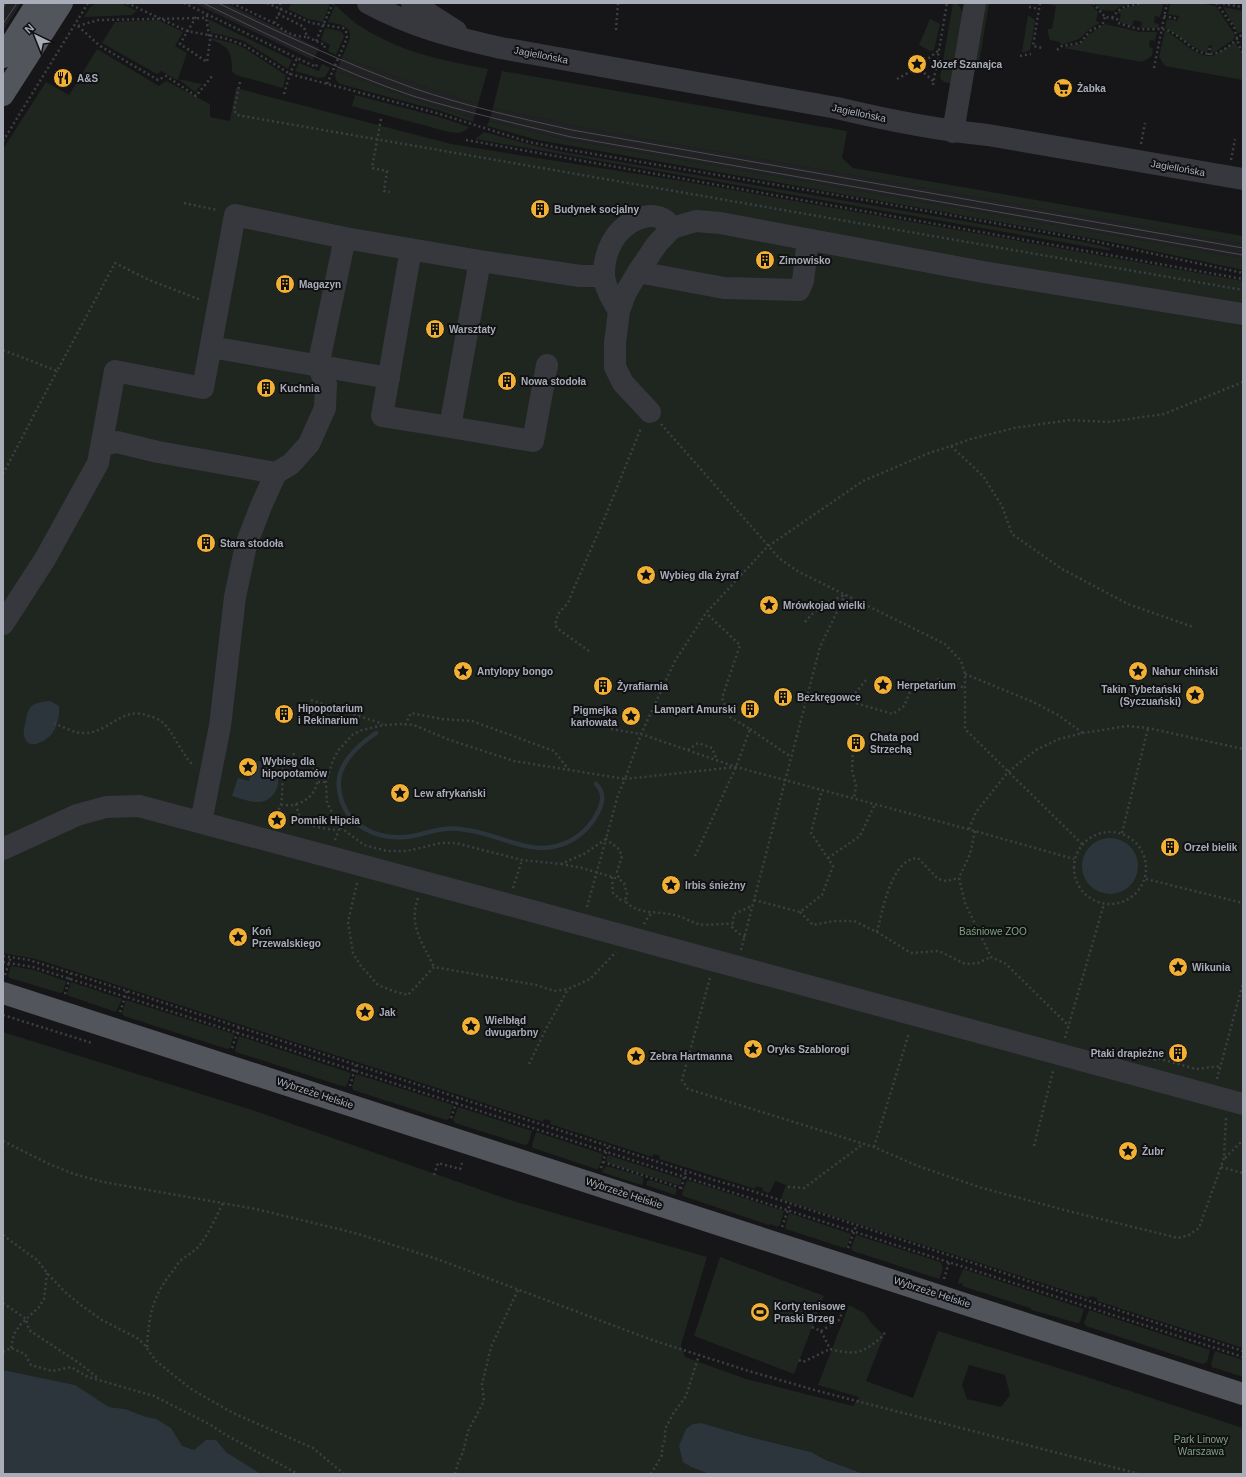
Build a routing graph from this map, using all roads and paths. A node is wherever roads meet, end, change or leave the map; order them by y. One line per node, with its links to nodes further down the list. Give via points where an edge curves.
1 (37, 3): 54 (main road)
2 (88, 3): 33 (path)
3 (127, 3): 29 (path)
4 (184, 3): 25 (path)
5 (232, 3): 32 (path)
6 (267, 3): 22 (path)
7 (280, 3): 22 (path)
8 (333, 3): 34 (path)
9 (368, 3): 45 (street, Jagiellońska, via 417,26)
10 (412, 3): 45 (street, Jagiellońska)
11 (618, 3): 37 (path)
12 (947, 3): 49 (path)
13 (975, 3): 70 (street)
14 (1040, 3): 21 (path)
15 (1093, 3): 28 (path)
16 (1141, 3): 30 (path, via 1119,9)
17 (1167, 3): 26 (path)
18 (1219, 3): 20 (path); 43 (path, via 1234,27)
19 (1029, 7): 21 (path)
20 (1243, 7)
21 (1039, 9): 47 (path, via 1033,46)
22 (281, 10): 24 (path); 34 (path, via 311,23)
23 (66, 12): 33 (path); 68 (main road)
24 (278, 14): 32 (path); 42 (path, via 304,27)
25 (207, 16): 27 (path); 41 (path); 56 (path)
26 (1164, 16): 31 (path); 35 (path)
27 (196, 17): 29 (path); 38 (path)
28 (1105, 17): 30 (path); 36 (path, via 1103,23)
29 (159, 18): 33 (path, via 98,20); 38 (path)
30 (1112, 18): 35 (path, via 1118,19 1118,23 1141,29)
31 (1179, 19)
32 (273, 23): 42 (path, via 298,37)
33 (76, 25): 61 (path, via 100,46 158,80 166,76 196,96); 73 (path)
34 (323, 25): 44 (path); 65 (path, via 343,28 347,38)
35 (1162, 28): 53 (path, via 1198,51); 58 (path)
36 (1093, 29): 39 (path); 50 (path, via 1080,43 1062,46)
37 (616, 30)
38 (187, 32): 41 (path); 41 (path, via 180,44 208,62)
39 (1095, 33)
40 (1243, 33): 43 (path)
41 (210, 36): 60 (path, via 224,38 244,46)
42 (307, 37): 44 (path)
43 (1236, 39): 51 (path); 53 (path, via 1215,54)
44 (316, 41): 48 (path, via 325,45)
45 (476, 42): 70 (street, Jagiellońska, via 837,108)
46 (1210, 45): 53 (path)
47 (1042, 48)
48 (324, 49)
49 (939, 50): 59 (path, via 923,63); 63 (path)
50 (1056, 50)
51 (1243, 53)
52 (1031, 54): 55 (path)
53 (1209, 54)
54 (3, 56)
55 (1020, 56)
56 (297, 58): 57 (path, via 316,67); 60 (path)
57 (318, 63)
58 (1154, 68)
59 (922, 71): 62 (path, via 913,70); 63 (path)
60 (290, 74): 65 (path); 67 (path)
61 (213, 75)
62 (897, 79)
63 (934, 81): 66 (path)
64 (240, 82): 71 (path, via 234,110 237,114)
65 (327, 84): 84 (path, via 557,148 1084,239)
66 (933, 85)
67 (284, 94)
68 (3, 95)
69 (381, 119): 71 (path)
70 (953, 132): 74 (street, Jagiellońska, via 1022,140)
71 (378, 139): 75 (path, via 372,168 387,171 384,191); 87 (path)
72 (466, 140): 86 (path)
73 (3, 141)
74 (1243, 180)
75 (390, 192)
76 (184, 203): 77 (path)
77 (235, 215): 79 (street); 88 (street)
78 (672, 228): 80 (street, via 696,221); 83 (street, via 657,244); 85 (street, via 665,220 655,217 645,216 632,221 620,230 612,241 607,253)
79 (345, 238): 81 (street); 94 (street)
80 (808, 240): 83 (street, via 803,281 799,290 724,288); 90 (street)
81 (411, 249): 82 (street); 96 (street)
82 (480, 261): 85 (street, via 580,276); 99 (street)
83 (638, 272): 89 (street, via 625,294)
84 (1243, 273)
85 (604, 276): 89 (street)
86 (1243, 279)
87 (1243, 290)
88 (218, 306): 91 (street); 95 (path, via 149,280 115,263)
89 (619, 311): 98 (street, via 615,367 623,383)
90 (1243, 314)
91 (211, 347): 94 (street); 100 (street, via 203,388 115,371)
92 (3, 350): 95 (path)
93 (548, 365): 99 (street, via 533,442)
94 (318, 366): 96 (street); 102 (street, via 326,384 325,408 309,444 291,464)
95 (57, 371): 103 (path)
96 (389, 378): 99 (street, via 382,416)
97 (1243, 382): 101 (path, via 1164,414 1108,422 1070,420 1014,428)
98 (650, 412): 104 (path); 110 (path, via 568,603 558,614 555,625)
99 (450, 427)
100 (103, 445): 102 (street, via 118,442 158,452); 108 (street, via 98,463 45,559)
101 (951, 446): 104 (path, via 929,452 863,481); 109 (path, via 983,476 1002,506 1012,534 1062,569 1128,604)
102 (276, 473): 135 (street, via 246,545 235,597 220,726)
103 (3, 474)
104 (767, 547): 105 (path, via 799,572); 106 (path)
105 (845, 595): 107 (path, via 813,612); 111 (path, via 945,644 961,661); 129 (path, via 820,647)
106 (706, 613): 122 (path, via 740,645 722,698 730,717); 124 (path, via 675,662)
107 (805, 622)
108 (3, 624)
109 (1193, 627)
110 (590, 651)
111 (965, 674): 114 (path); 123 (path, via 1033,702 1058,715)
112 (937, 679): 114 (path)
113 (866, 680): 115 (path, via 852,700 893,714 904,706)
114 (965, 688): 134 (path, via 965,729)
115 (910, 692)
116 (310, 700): 118 (path)
117 (54, 723): 135 (path, via 83,733 99,730 128,714 142,713 160,720 170,731 187,760)
118 (384, 725): 119 (path); 139 (path, via 352,735 333,760)
119 (405, 725): 133 (path, via 414,725 448,740 514,761); 133 (path, via 411,713 442,719 472,720 554,751)
120 (1148, 728): 123 (path, via 1127,726); 125 (path); 149 (path)
121 (611, 729): 124 (path)
122 (750, 729): 129 (path); 132 (path)
123 (1083, 733): 134 (path, via 1059,739 1036,750)
124 (641, 734): 126 (path); 136 (path)
125 (1243, 749)
126 (688, 750): 130 (path); 130 (path, via 698,743 712,748)
127 (853, 750): 141 (path, via 852,770 856,786)
128 (294, 751): 131 (path)
129 (792, 757): 137 (path)
130 (718, 760): 132 (path)
131 (294, 761): 138 (path, via 310,765 316,772); 144 (path, via 283,769)
132 (736, 767): 136 (path); 137 (path); 154 (path)
133 (569, 770): 136 (path)
134 (1008, 772): 146 (path, via 976,812); 152 (path)
135 (210, 778): 145 (street)
136 (625, 779): 150 (path)
137 (785, 780): 140 (path); 166 (path)
138 (318, 782): 139 (path); 142 (path, via 312,794)
139 (326, 782): 157 (path, via 327,802 340,827 364,844 387,851 407,851 441,843 456,843)
140 (822, 790): 141 (path); 155 (path, via 811,834)
141 (854, 799): 143 (path)
142 (296, 804): 144 (path); 147 (path, via 300,818 308,823)
143 (874, 804): 146 (path); 155 (path, via 860,836)
144 (281, 805): 151 (path)
145 (201, 822): 151 (street); 153 (street, via 139,806 106,807 77,815)
146 (969, 829): 148 (path)
147 (338, 830)
148 (975, 831): 156 (path); 162 (path, via 970,854)
149 (1122, 833): 152 (path, via 1109,831 1095,834); 164 (path, via 1134,839 1141,847 1147,863)
150 (606, 839): 158 (path, via 584,854); 160 (path); 163 (path, via 619,849 622,856 617,872)
151 (267, 840): 159 (street)
152 (1082, 844): 156 (path)
153 (3, 849)
154 (695, 856)
155 (828, 858): 173 (path, via 833,866 822,895)
156 (1074, 859): 170 (path, via 1076,881 1088,897)
157 (522, 860): 158 (path); 169 (path)
158 (560, 864): 160 (path)
159 (362, 866): 165 (street); 185 (path, via 348,922 353,953 361,966 378,985 408,995)
160 (596, 872): 161 (path); 174 (path)
161 (612, 878): 163 (path); 167 (path, via 613,893)
162 (958, 878): 177 (path, via 938,879 918,858 911,860 894,876); 181 (path, via 965,903)
163 (619, 879): 167 (path, via 624,883 627,894)
164 (1146, 879): 168 (path); 170 (path, via 1132,898 1119,904)
165 (421, 881): 169 (street); 185 (path, via 416,902 415,925 418,938)
166 (754, 900): 171 (path); 173 (path)
167 (625, 901): 172 (path, via 640,910)
168 (1243, 903)
169 (508, 904): 174 (street)
170 (1104, 904): 196 (path)
171 (753, 906): 175 (path, via 734,914); 178 (path)
172 (654, 912): 175 (path, via 678,916 700,924); 176 (path)
173 (800, 912): 177 (path, via 813,925 854,921)
174 (582, 924): 176 (street)
175 (733, 924): 178 (path, via 732,928)
176 (633, 932): 182 (street); 189 (path, via 620,949 590,978)
177 (877, 932): 181 (path, via 911,953 939,951 965,964)
178 (745, 937): 182 (path, via 740,954)
179 (3, 956): 180 (path)
180 (11, 957): 184 (path); 186 (path)
181 (991, 957): 196 (path, via 1006,964)
182 (717, 961): 194 (street); 213 (path, via 711,972 682,1080 685,1086)
183 (3, 962): 184 (path)
184 (9, 963): 187 (path, via 33,967); 190 (path)
185 (434, 967): 189 (path, via 536,985 554,991)
186 (71, 973): 187 (path); 191 (path)
187 (70, 979): 192 (path); 193 (path)
188 (1243, 983): 204 (path)
189 (568, 989): 203 (path)
190 (3, 990): 257 (main road, Wybrzeże Helskie)
191 (127, 991): 192 (path); 197 (path)
192 (125, 996): 195 (path); 198 (path)
193 (64, 998)
194 (914, 1015): 200 (street); 216 (path)
195 (118, 1016)
196 (1069, 1026): 200 (path)
197 (239, 1027): 198 (path); 202 (path)
198 (237, 1033): 199 (path); 205 (path)
199 (231, 1052)
200 (1059, 1055): 208 (street); 215 (path)
201 (1150, 1062): 204 (path, via 1157,1058 1196,1069)
202 (356, 1064): 205 (path); 207 (path)
203 (529, 1064)
204 (1221, 1066): 208 (path)
205 (354, 1070): 206 (path); 209 (path)
206 (348, 1090)
207 (458, 1097): 209 (path); 214 (path)
208 (1228, 1100): 218 (path)
209 (456, 1103): 210 (path); 217 (path)
210 (450, 1123)
211 (1243, 1140): 218 (path)
212 (3, 1142): 230 (path, via 74,1174 159,1193)
213 (863, 1144): 216 (path); 227 (path, via 804,1188)
214 (608, 1146): 217 (path); 222 (path)
215 (1034, 1146)
216 (874, 1147): 221 (path, via 918,1166 982,1188 1178,1238 1189,1235 1199,1228)
217 (606, 1152): 219 (path); 226 (path)
218 (1224, 1158): 221 (path)
219 (603, 1162): 223 (path); 228 (path)
220 (462, 1164): 225 (path, via 460,1169 438,1162)
221 (1221, 1167): 224 (path)
222 (686, 1171): 226 (path); 231 (path)
223 (600, 1172)
224 (1243, 1173)
225 (434, 1175)
226 (685, 1177): 228 (path); 232 (path)
227 (788, 1187)
228 (681, 1188): 229 (path)
229 (680, 1193)
230 (223, 1203): 241 (path, via 355,1233); 249 (path, via 200,1245 181,1261 156,1296 148,1322)
231 (790, 1204): 232 (path); 233 (path)
232 (788, 1210): 234 (path); 235 (path)
233 (856, 1226): 235 (path); 251 (path)
234 (782, 1229)
235 (854, 1231): 237 (path); 238 (path)
236 (3, 1235): 239 (path, via 38,1261)
237 (848, 1251)
238 (949, 1262): 240 (path); 254 (path)
239 (47, 1273): 244 (path, via 44,1299); 249 (path, via 81,1305 102,1320 137,1338)
240 (943, 1281)
241 (518, 1290): 253 (path); 260 (path, via 491,1347 482,1384 484,1402 468,1431)
242 (3, 1303): 244 (path)
243 (842, 1313): 246 (path, via 839,1320)
244 (26, 1320): 248 (path, via 14,1334); 256 (path, via 29,1330 80,1363)
245 (812, 1327): 246 (path)
246 (820, 1331): 250 (path)
247 (885, 1332): 250 (path, via 874,1344 856,1353)
248 (10, 1348): 252 (path); 256 (path, via 25,1354 31,1365 52,1371 71,1367 88,1377)
249 (147, 1348): 259 (path, via 156,1361 191,1389 233,1414 313,1448)
250 (830, 1349): 255 (path, via 803,1362)
251 (1243, 1351)
252 (3, 1352)
253 (699, 1355): 261 (path, via 686,1396 666,1429 662,1455); 262 (path, via 818,1391)
254 (1243, 1357)
255 (799, 1360)
256 (100, 1380): 258 (path, via 154,1396 180,1408)
257 (1243, 1394)
258 (298, 1474)
259 (344, 1474)
260 (455, 1474)
261 (651, 1474)
262 (1139, 1474)

